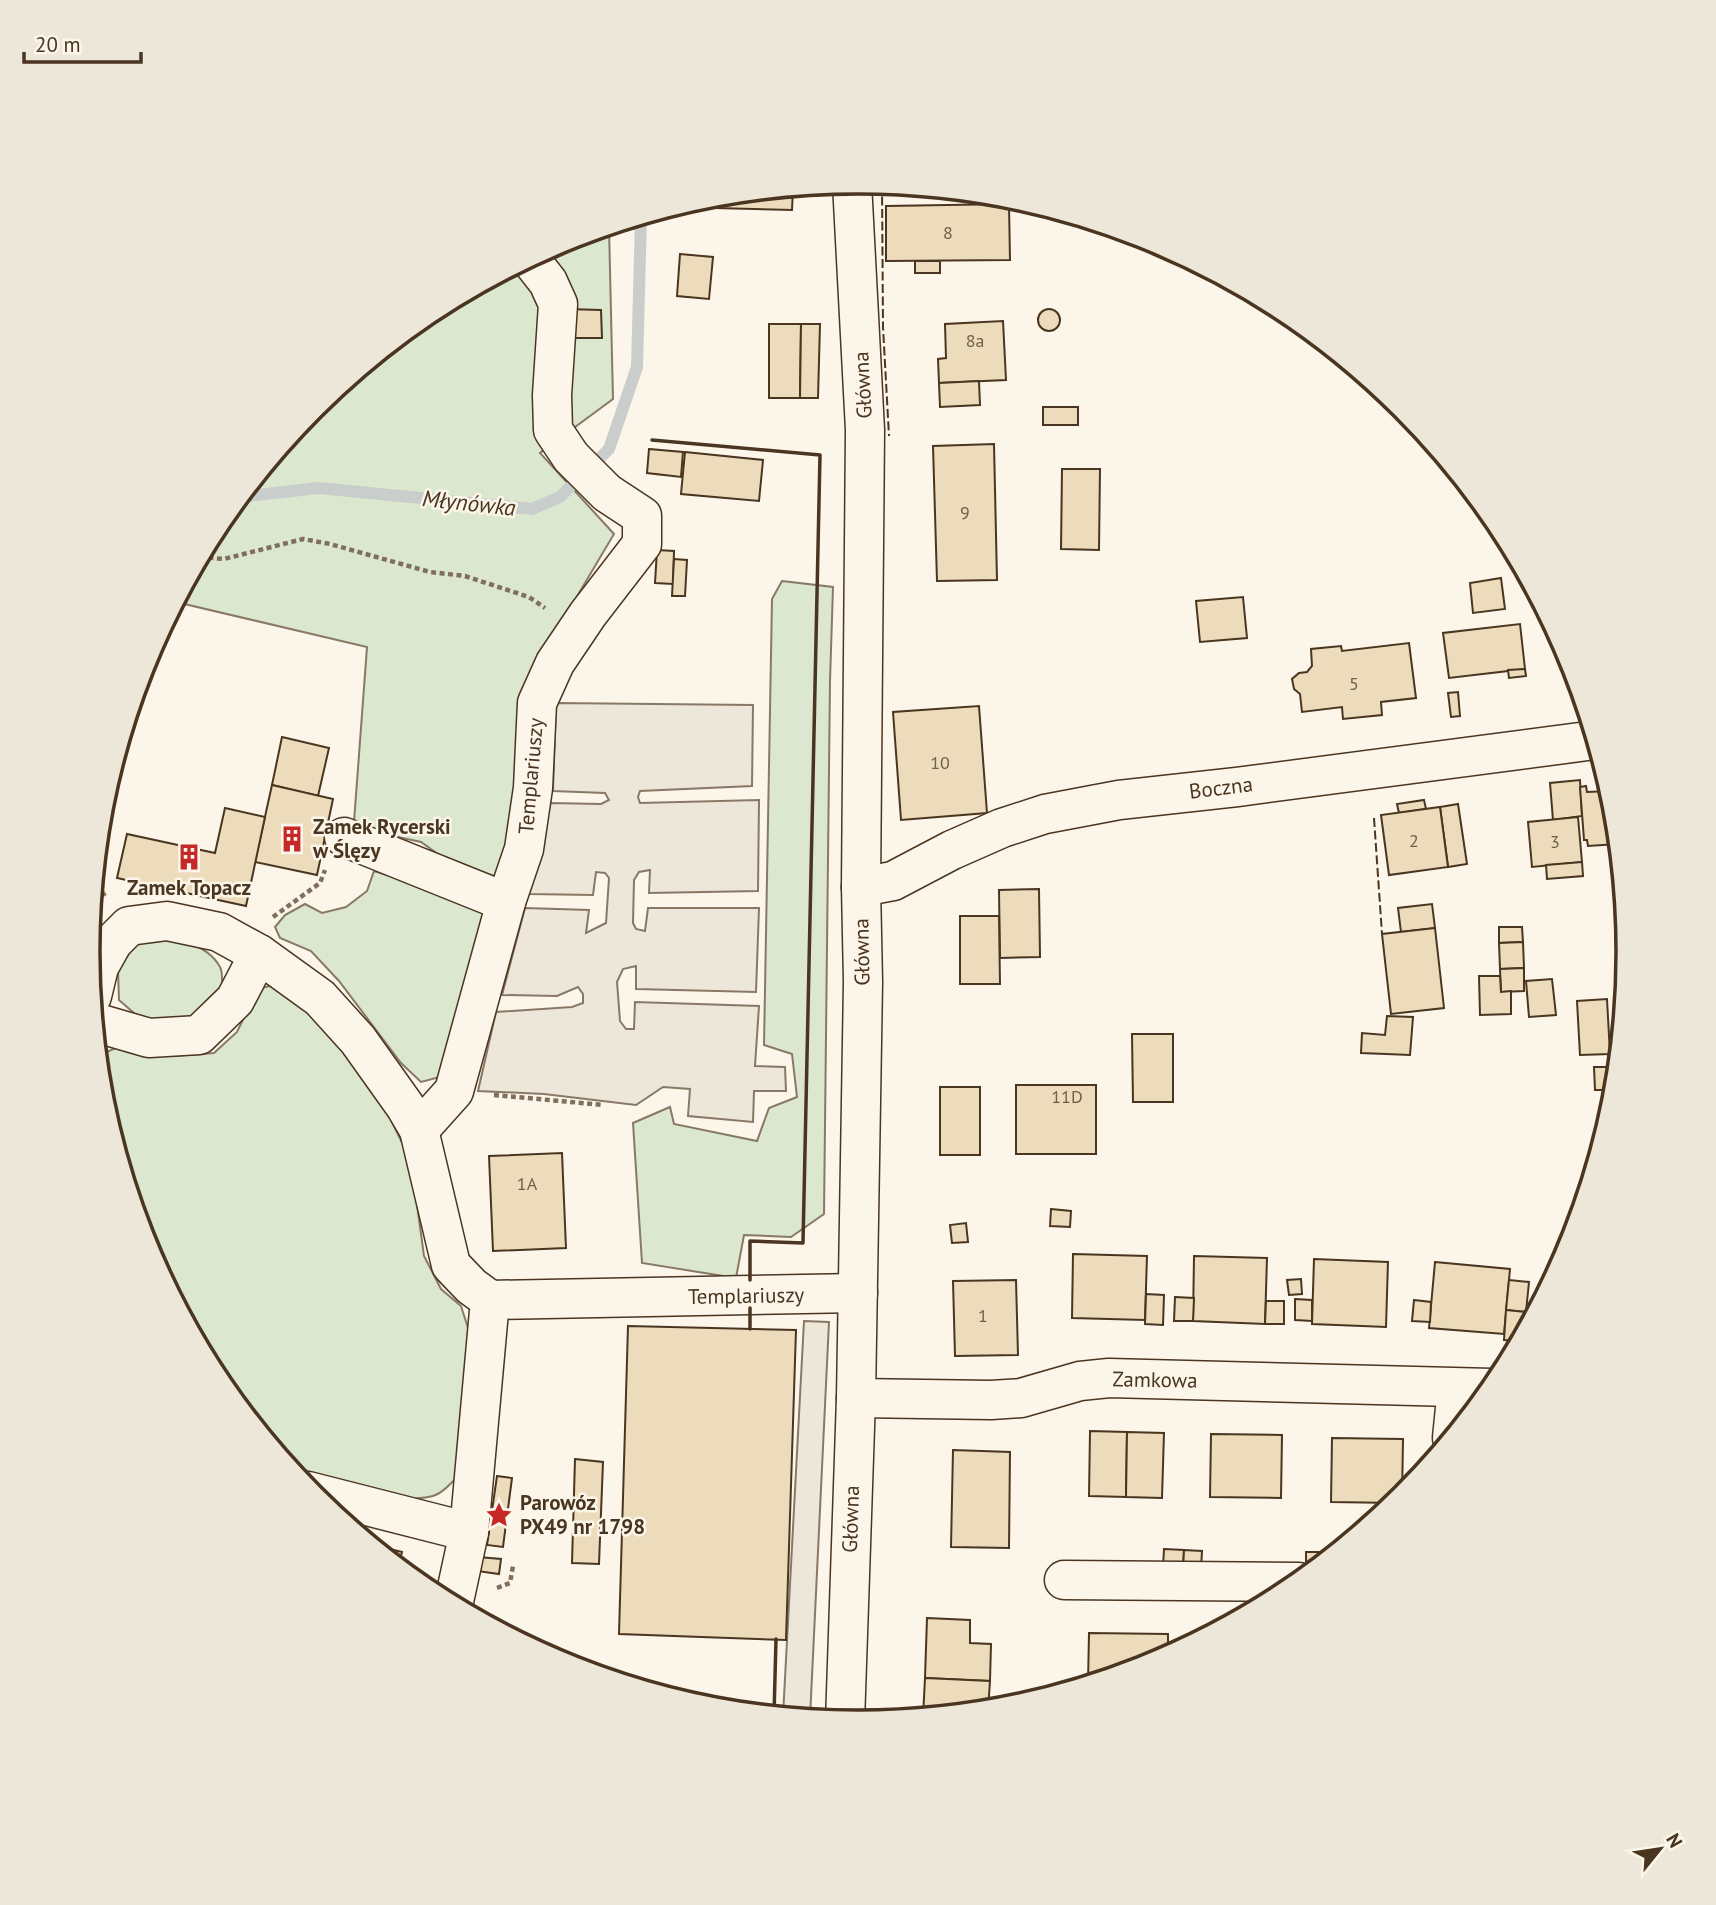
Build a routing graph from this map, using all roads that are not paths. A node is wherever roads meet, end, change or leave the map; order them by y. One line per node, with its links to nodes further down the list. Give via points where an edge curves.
1 (853, 194): 5 (street, Główna, via 865,430)
2 (536, 266): 6 (street, Templariuszy, via 558,304 554,430 571,457 607,493 642,516 642,544 555,663 537,703 526,839)
3 (1586, 741): 5 (street, Boczna, via 1119,800 1045,814 952,850 893,881)
4 (344, 837): 6 (street)
5 (861, 887): 11 (street, Główna)
6 (506, 902): 10 (street, Templariuszy, via 454,1091)
7 (248, 948): 8 (street, via 219,932 167,921 129,926); 9 (street, via 235,1000 199,1035 149,1038); 10 (street, via 328,1006 358,1040)
8 (100, 965)
9 (103, 1025)
10 (419, 1130): 12 (street, via 451,1265)
11 (858, 1293): 12 (street, Templariuszy); 14 (street, Główna)
12 (490, 1300): 16 (street)
13 (1475, 1388): 14 (street, Zamkowa, via 1109,1378 1080,1381 1021,1398)
14 (856, 1398): 20 (street, Główna)
15 (330, 1497): 16 (street)
16 (469, 1532): 19 (street)
17 (1065, 1580): 18 (street)
18 (1281, 1582)
19 (455, 1594)
20 (845, 1710)

